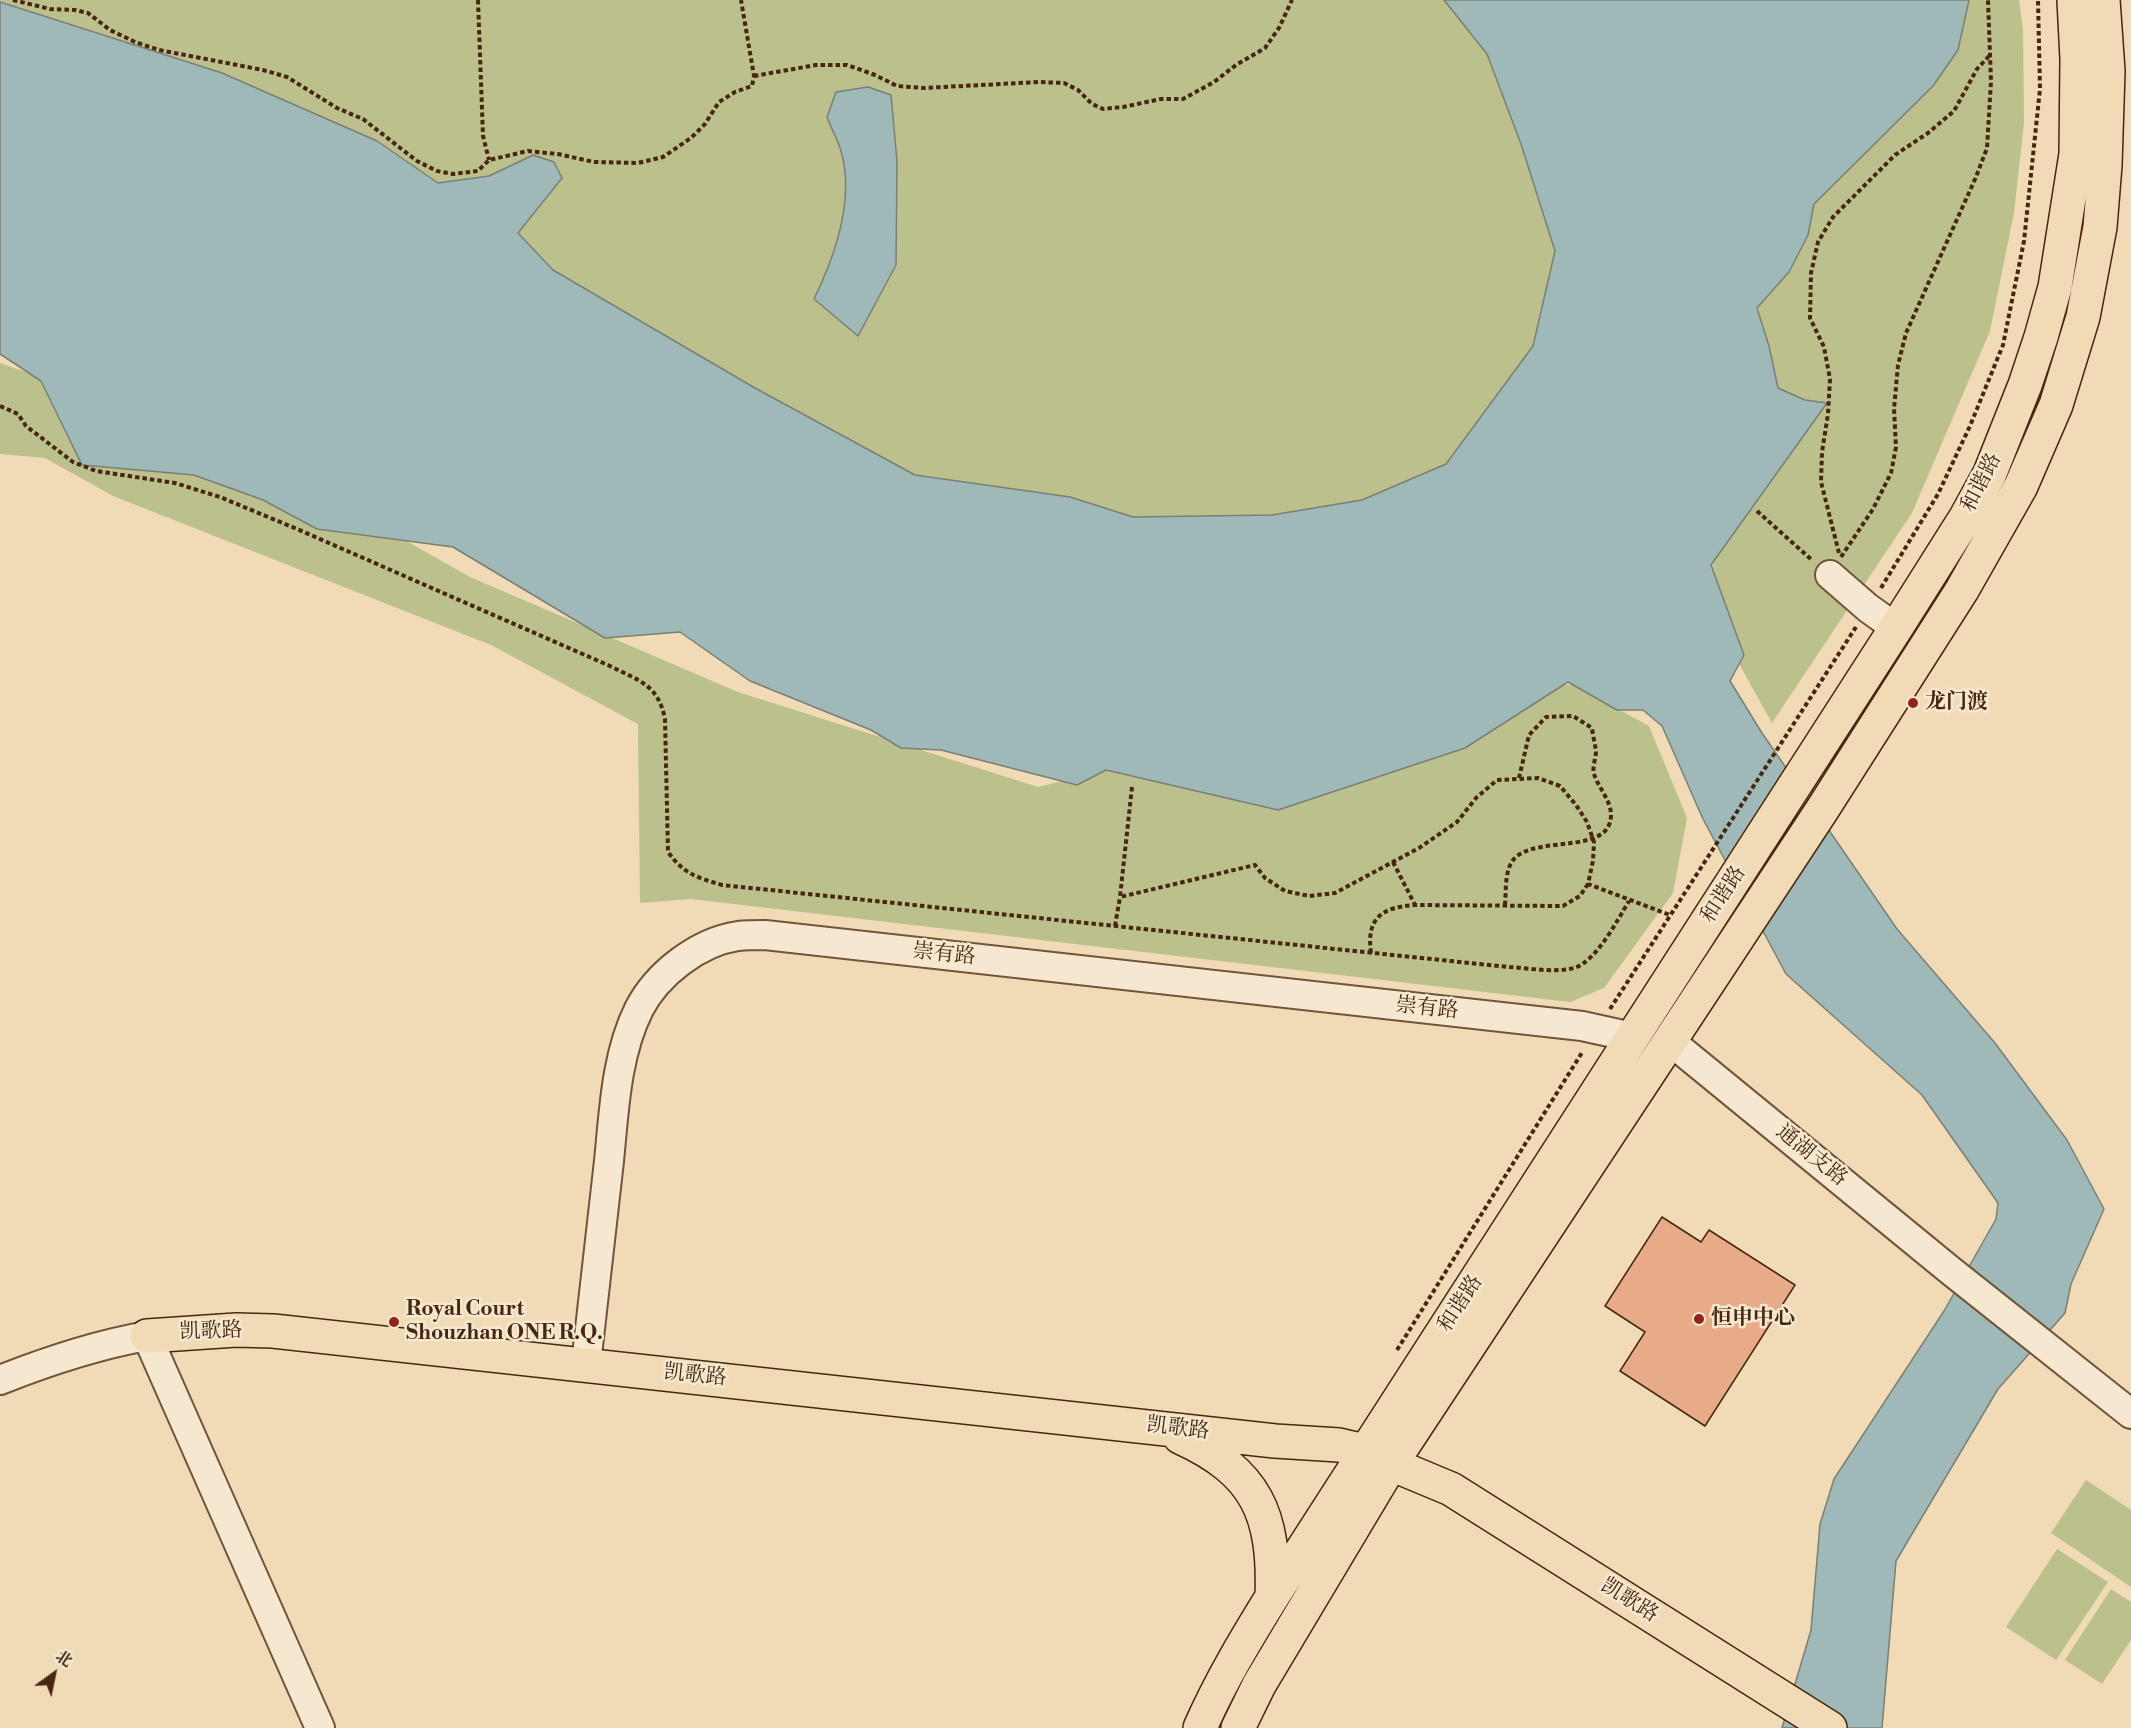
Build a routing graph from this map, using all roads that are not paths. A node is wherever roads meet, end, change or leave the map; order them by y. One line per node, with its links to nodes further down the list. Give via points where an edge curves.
1 (2074, 0): 4 (main road, 和谐路, via 2078,59 2076,154 2047,317 1990,473)
2 (2103, 0): 5 (main road, 和谐路, via 2108,71 2100,227 2083,317 2056,405 2021,486 1980,560)
3 (1830, 575): 4 (street)
4 (1896, 628): 6 (main road, 和谐路)
5 (1674, 1035): 10 (street, 通湖支路, via 1951,1271); 12 (main road, 和谐路)
6 (1632, 1037): 8 (street, 崇有路, via 1597,1029 765,934 713,943 670,970 639,1008 628,1036 616,1095); 12 (main road, 和谐路)
7 (147, 1336): 8 (main road, 凯歌路, via 236,1330 273,1332); 9 (street, 凯歌路, via 112,1342); 15 (street)
8 (586, 1364): 11 (main road, 凯歌路)
9 (0, 1380)
10 (2131, 1414)
11 (1153, 1426): 12 (main road, 凯歌路, via 1339,1445); 13 (main road, via 1222,1459 1236,1470 1256,1497 1271,1548)
12 (1378, 1458): 13 (main road, 和谐路); 14 (main road, 凯歌路, via 1440,1506); 17 (main road, 和谐路)
13 (1272, 1597): 16 (main road, 和谐路)
14 (1784, 1715): 18 (main road, 凯歌路)
15 (320, 1728)
16 (1200, 1728)
17 (1238, 1728)
18 (1830, 1728)

